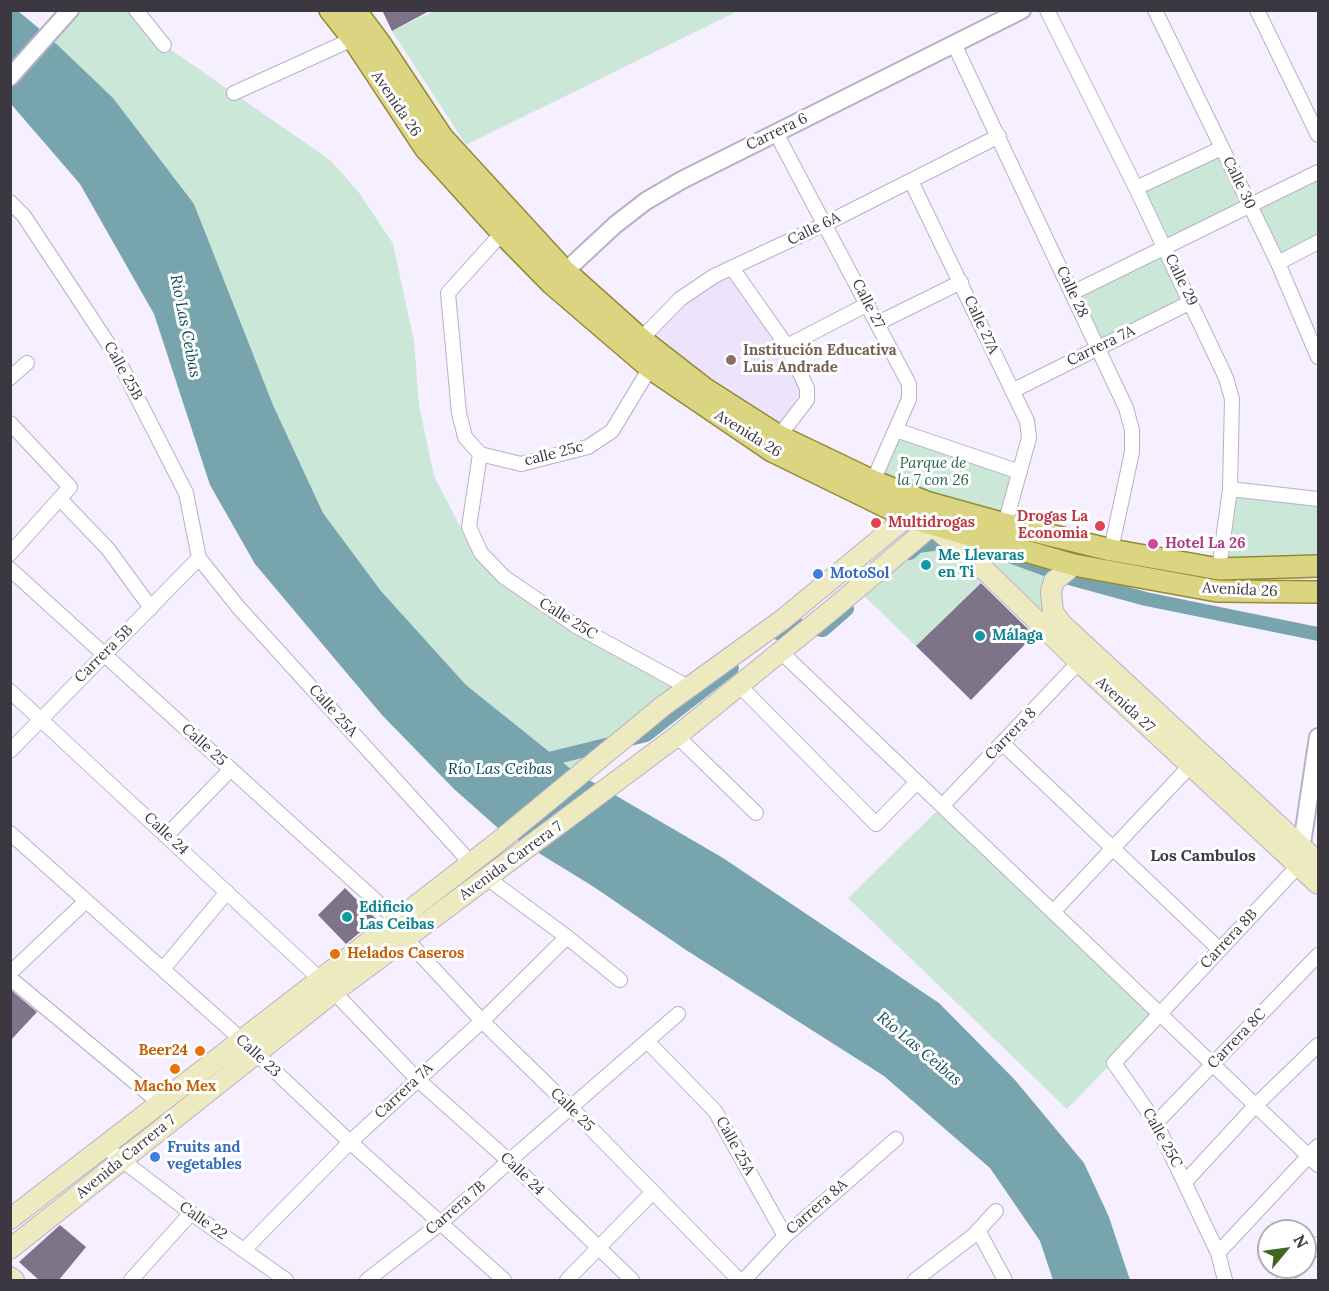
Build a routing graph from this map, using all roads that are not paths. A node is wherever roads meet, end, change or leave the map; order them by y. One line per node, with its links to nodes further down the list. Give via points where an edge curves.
1 (136, 10): 10 (street)
2 (330, 10): 9 (main road, Avenida 26)
3 (355, 10): 29 (main road, Avenida 26, via 442,138)
4 (1022, 10): 11 (street, Carrera 6)
5 (1047, 10): 20 (street, Calle 29)
6 (1155, 10): 17 (street, Calle 30)
7 (1257, 10): 15 (street)
8 (66, 13): 12 (street)
9 (353, 39): 13 (street); 24 (main road, Avenida 26, via 425,148)
10 (164, 45)
11 (955, 45): 14 (street, Carrera 6); 16 (street, Calle 28)
12 (10, 77)
13 (234, 93)
14 (776, 133): 23 (street, Calle 27); 29 (street, Carrera 6, via 646,201)
15 (1318, 135)
16 (999, 136): 19 (street, Calle 6A); 31 (street, Calle 28)
17 (1222, 148): 20 (street); 22 (street, Calle 30)
18 (1318, 172): 22 (street)
19 (911, 181): 23 (street, Calle 6A); 30 (street, Calle 27A)
20 (1136, 188): 26 (street, Calle 29)
21 (10, 202): 59 (street, Calle 25B, via 24,216 115,354 186,493)
22 (1250, 205): 26 (street); 27 (street, Calle 30)
23 (825, 224): 28 (street, Calle 6A); 33 (street, Calle 27)
24 (502, 233): 29 (main road, Avenida 26); 46 (street, via 448,293 459,412 465,437)
25 (1318, 242): 27 (street)
26 (1165, 247): 31 (street); 32 (street, Calle 29)
27 (1278, 263): 38 (street, Calle 30)
28 (732, 268): 35 (street, Calle 6A, via 680,299); 36 (street)
29 (559, 277): 35 (main road, Avenida 26); 40 (main road, Avenida 26)
30 (961, 282): 34 (street); 42 (street, Calle 27A)
31 (1072, 293): 37 (street, Calle 28)
32 (1191, 302): 37 (street, Carrera 7A); 49 (street, Calle 29, via 1232,399)
33 (868, 304): 34 (street, Calle 27); 36 (street)
34 (878, 323): 44 (street, Calle 27, via 909,384 909,399)
35 (641, 339): 45 (main road, Avenida 26, via 704,388)
36 (787, 346): 45 (street, via 808,395)
37 (1097, 347): 42 (street, Carrera 7A); 57 (street, Calle 28, via 1126,408 1132,430 1132,452)
38 (1318, 357)
39 (27, 363): 41 (street)
40 (650, 368): 46 (street, calle 25c, via 612,431 588,447 521,464); 54 (main road, Avenida 26, via 772,451)
41 (10, 378)
42 (1012, 391): 47 (street, Calle 27A, via 1027,421 1029,438)
43 (10, 423): 50 (street, via 70,487)
44 (896, 430): 47 (street); 48 (street, Calle 27)
45 (779, 436): 48 (main road, Avenida 26)
46 (480, 454): 70 (street, Calle 25C, via 469,526 481,553 504,578 576,626)
47 (1020, 472): 55 (street, Calle 27A)
48 (873, 481): 52 (main road, Avenida 26)
49 (1230, 489): 51 (street); 62 (street, Calle 29)
50 (60, 499): 58 (street); 65 (street, via 108,549)
51 (1318, 499)
52 (926, 502): 53 (main road, Avenida 26); 54 (main road, Avenida Carrera 7)
53 (948, 507): 55 (main road, Avenida 26); 56 (main road, Avenida Carrera 7)
54 (907, 517): 56 (main road, Avenida 26); 70 (main road, Avenida Carrera 7, via 782,620)
55 (1005, 524): 57 (main road, Avenida 26)
56 (932, 525): 63 (main road, Avenida 26); 66 (main road, Avenida Carrera 7); 68 (main road, Avenida 27, via 989,574)
57 (1111, 550): 62 (main road, Avenida 26)
58 (10, 554)
59 (199, 558): 65 (street, Carrera 5B); 86 (street, Calle 25A, via 239,608)
60 (1318, 566): 62 (main road, Avenida 26)
61 (10, 569): 67 (street, Calle 25)
62 (1219, 569)
63 (1063, 574): 64 (main road, Avenida 26, via 1217,591); 85 (main road, Avenida 27, via 1051,601 1062,624)
64 (1318, 592)
65 (151, 608): 67 (street, Carrera 5B)
66 (780, 651): 69 (main road, Avenida Carrera 7); 79 (street)
67 (104, 654): 72 (street, Carrera 5B); 78 (street, Calle 25)
68 (1079, 662): 75 (street, Carrera 8); 77 (main road, Avenida 27)
69 (739, 685): 73 (main road, Avenida Carrera 7); 79 (street, via 876,824)
70 (688, 687): 86 (main road, Avenida Carrera 7)
71 (10, 691): 72 (street, Calle 24)
72 (41, 719): 76 (street, Carrera 5B); 83 (street, Calle 24)
73 (677, 736): 81 (street); 87 (main road, Avenida Carrera 7)
74 (1318, 737): 85 (street)
75 (1002, 743): 80 (street, Carrera 8); 84 (street)
76 (10, 751)
77 (1190, 766): 84 (street); 85 (main road, Avenida 27)
78 (231, 769): 83 (street); 92 (street, Calle 25)
79 (917, 782): 80 (street)
80 (942, 806): 91 (street)
81 (756, 813)
82 (10, 833): 90 (street, Calle 23)
83 (168, 835): 89 (street, Calle 24)
84 (1113, 848): 91 (street); 95 (street)
85 (1306, 858): 88 (main road, Avenida 27); 95 (street, Carrera 8B)
86 (470, 862): 92 (main road, Avenida Carrera 7)
87 (487, 878): 93 (street); 94 (main road, Avenida Carrera 7)
88 (1318, 884)
89 (227, 892): 97 (street); 101 (street, Calle 24)
90 (85, 902): 97 (street, Calle 23); 98 (street)
91 (1053, 912): 103 (street)
92 (397, 920): 101 (main road, Avenida Carrera 7)
93 (567, 937): 100 (street); 104 (street, Carrera 7A)
94 (406, 939): 101 (main road, Avenida Carrera 7); 104 (street, Calle 25)
95 (1219, 949): 103 (street, Carrera 8B)
96 (1318, 955): 109 (street, Carrera 8C)
97 (163, 969): 105 (street, Calle 23)
98 (10, 973)
99 (10, 978): 111 (street)
100 (620, 980)
101 (327, 986): 105 (main road, Avenida Carrera 7); 108 (main road, Avenida Carrera 7); 110 (street, Calle 24)
102 (678, 1014): 106 (street, Carrera 7B)
103 (1160, 1014): 109 (street); 114 (street, Calle 25C, via 1114,1063)
104 (482, 1021): 110 (street, Carrera 7A); 113 (street, Calle 25)
105 (242, 1040): 108 (street, Calle 23); 111 (main road, Avenida Carrera 7)
106 (647, 1041): 113 (street, Carrera 7B); 128 (street, Calle 25A, via 715,1111)
107 (1318, 1045): 112 (street)
108 (257, 1054): 116 (street, Calle 23); 119 (main road, Avenida Carrera 7)
109 (1212, 1065): 112 (street); 114 (street, Carrera 8C)
110 (417, 1079): 116 (street, Carrera 7A); 120 (street, Calle 24)
111 (161, 1104): 117 (main road, Avenida Carrera 7)
112 (1255, 1106): 118 (street); 121 (street)
113 (571, 1108): 120 (street, Carrera 7B); 122 (street, Calle 25)
114 (1156, 1123): 121 (street, Calle 25C)
115 (896, 1139): 128 (street, Carrera 8A)
116 (350, 1142): 126 (street, Calle 23); 131 (street, Carrera 7A)
117 (105, 1147): 119 (street, Calle 22); 125 (main road, Avenida Carrera 7)
118 (1315, 1156): 132 (street)
119 (121, 1161): 124 (street, Calle 22); 130 (main road, Avenida Carrera 7)
120 (508, 1161): 126 (street, Carrera 7B); 129 (street, Calle 24)
121 (1185, 1182): 132 (street, Calle 25C)
122 (652, 1193): 129 (street); 141 (street, Calle 25)
123 (996, 1211): 127 (street)
124 (191, 1214): 131 (street, Calle 22); 136 (street)
125 (10, 1220)
126 (441, 1223): 137 (street, Carrera 7B); 138 (street, Calle 23)
127 (978, 1230): 143 (street); 144 (street)
128 (784, 1236): 142 (street, Carrera 8A)
129 (598, 1248): 139 (street); 140 (street, Calle 24)
130 (10, 1249)
131 (245, 1250): 134 (street, Calle 22)
132 (1218, 1253): 145 (street, Calle 25C)
133 (10, 1277): 135 (main road)
134 (281, 1279)
135 (14, 1281)
136 (131, 1281)
137 (367, 1281)
138 (504, 1281)
139 (567, 1281)
140 (632, 1281)
141 (739, 1281)
142 (744, 1281)
143 (915, 1281)
144 (1005, 1281)
145 (1225, 1281)

